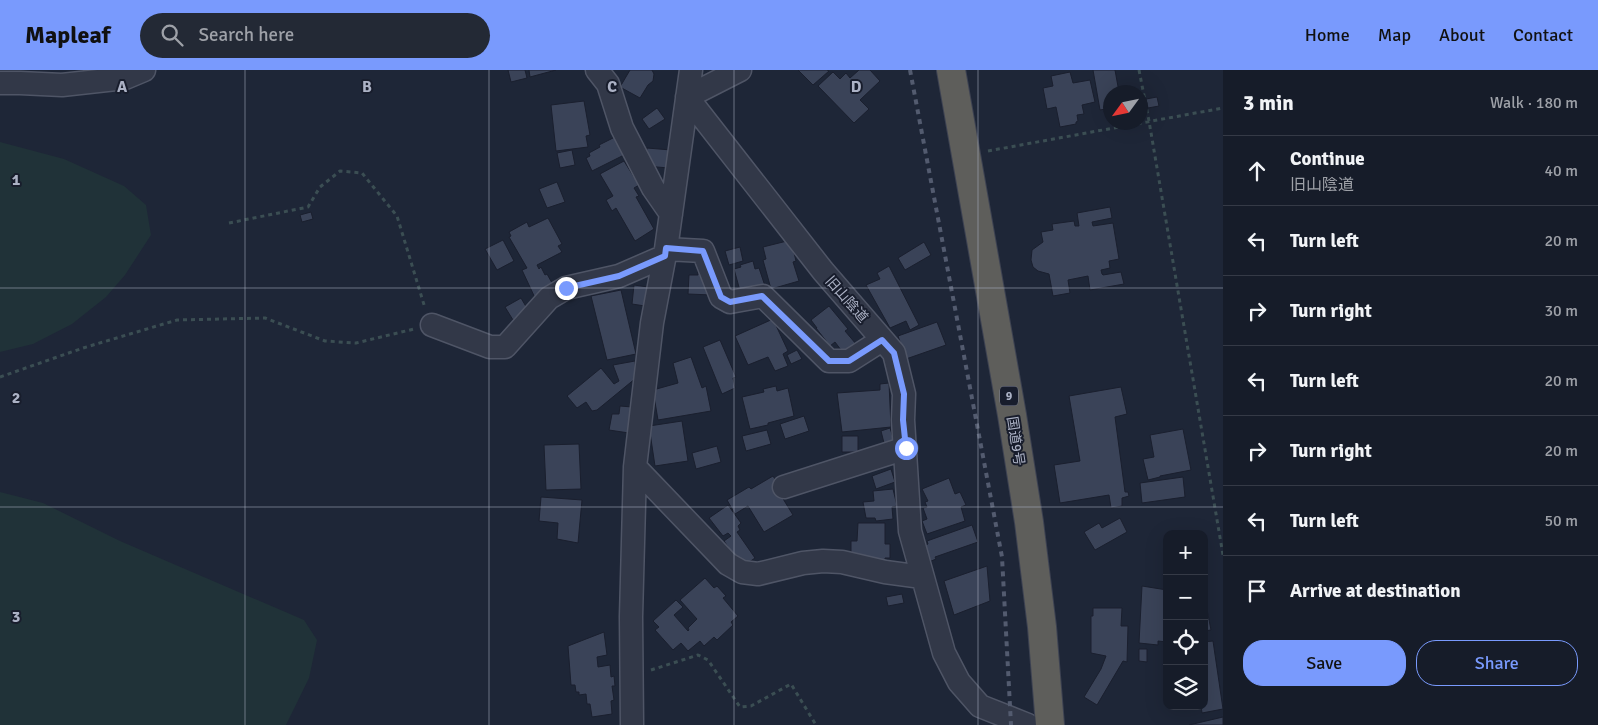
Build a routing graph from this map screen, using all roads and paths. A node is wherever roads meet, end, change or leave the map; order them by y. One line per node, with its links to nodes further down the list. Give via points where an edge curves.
1 (144, 70): 7 (street, via 125,78 62,85)
2 (597, 70): 12 (street, via 608,84 622,128 653,188)
3 (691, 70): 8 (street)
4 (740, 70): 8 (street)
5 (951, 70): 11 (highway, 国道9号 / 9)
6 (1139, 70): 10 (path)
7 (0, 83)
8 (687, 97): 12 (street); 16 (street, 旧山陰道, via 823,271)
9 (1223, 108): 10 (path)
10 (1149, 122): 11 (path); 21 (path)
11 (966, 155): 28 (highway, 国道9号 / 9, via 1029,522)
12 (671, 214): 14 (street)
13 (230, 224): 15 (path, via 308,207 320,187 340,171 362,172 397,216)
14 (666, 252): 15 (street, via 619,276 566,288 550,298 505,347 490,347); 16 (street, via 703,251 721,297 730,302 762,296 829,361 849,361); 19 (street, via 652,323)
15 (432, 325): 17 (path, via 356,343 324,341 265,318 178,320)
16 (882, 340): 18 (street, 旧山陰道, via 894,353 904,394)
17 (0, 377)
18 (906, 448): 20 (street); 22 (street, 旧山陰道, via 910,531)
19 (635, 467): 22 (street, via 728,564 742,572 758,574 823,561); 23 (street)
20 (784, 487)
21 (1223, 555)
22 (922, 577): 24 (street, 旧山陰道, via 944,652)
23 (632, 677): 25 (street); 26 (path, via 698,656 708,660 740,707 751,706 791,684)
24 (979, 716): 27 (street, 旧山陰道)
25 (632, 725)
26 (816, 725)
27 (1028, 725)
28 (1050, 725)

